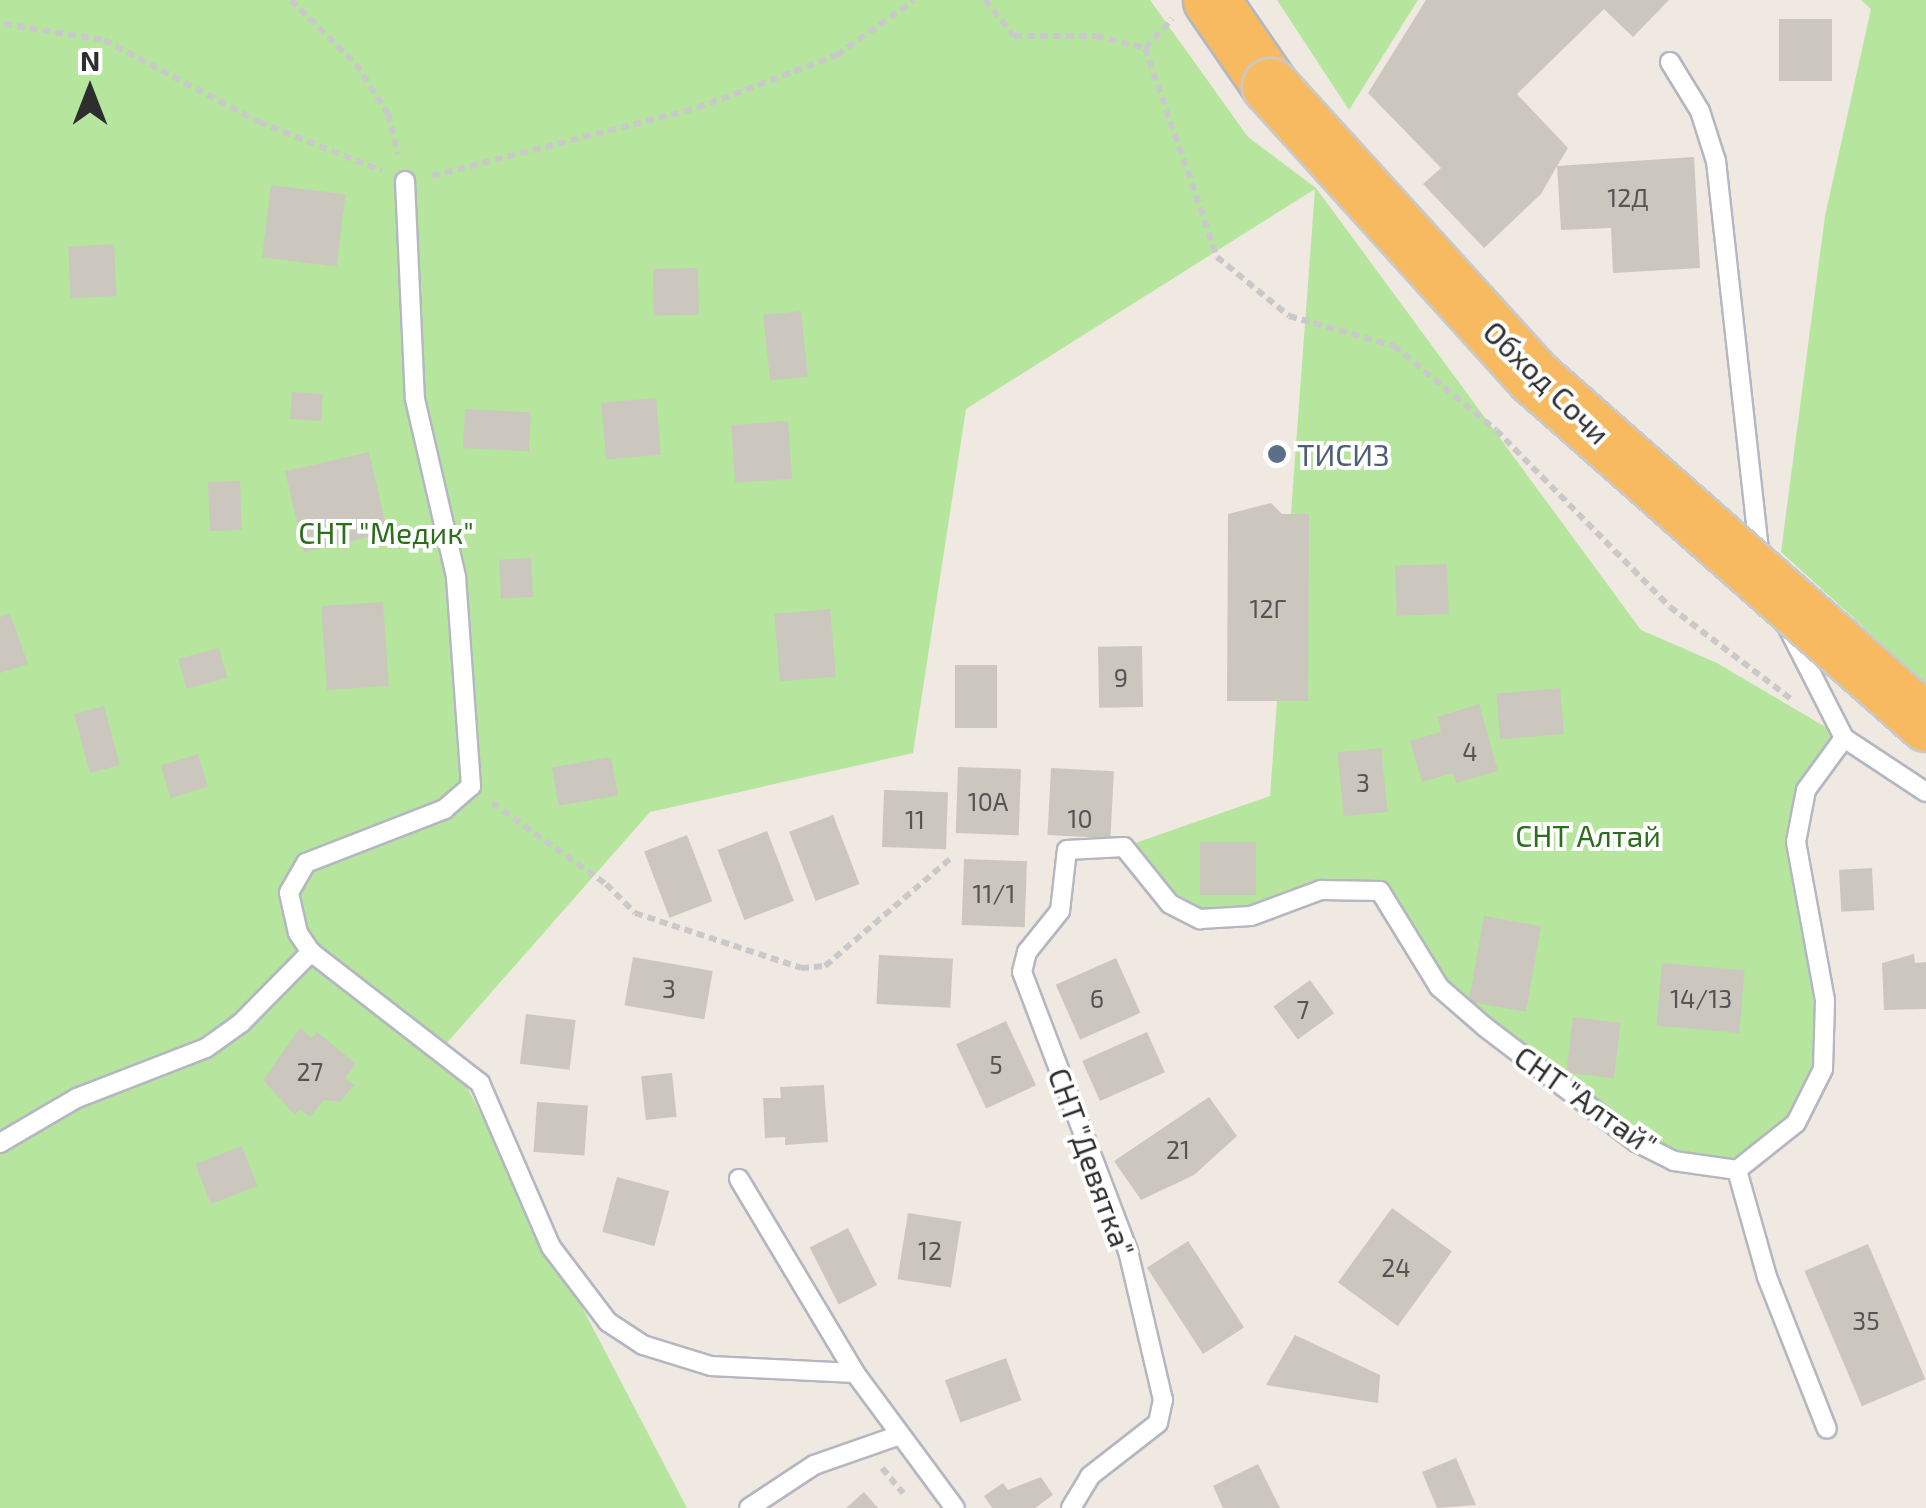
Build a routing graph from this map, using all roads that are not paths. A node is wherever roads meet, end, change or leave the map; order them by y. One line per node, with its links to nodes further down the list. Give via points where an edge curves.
1 (1211, 0): 4 (highway, Обход Сочи, bridge, via 1270,86 1534,377)
2 (1670, 62): 5 (lane, via 1700,111 1716,161 1762,574)
3 (405, 180): 8 (lane, via 415,399 456,577 471,786 445,809 306,863 294,876 292,911)
4 (1926, 724)
5 (1844, 738): 6 (lane); 10 (lane, via 1806,790 1796,842 1825,1000 1823,1069 1796,1124)
6 (1926, 792)
7 (1124, 847): 10 (lane, СНТ "Алтай", via 1170,904 1200,919 1252,916 1321,890 1380,890 1439,987 1485,1028 1636,1142 1674,1161); 17 (lane, СНТ "Девятка", via 1067,850 1060,911 1022,962 1128,1252 1163,1400 1158,1423 1090,1476)
8 (311, 952): 9 (lane, via 242,1023 206,1048 77,1098); 12 (lane, via 480,1083 551,1247 608,1322 643,1345 711,1366)
9 (0, 1143)
10 (1737, 1170): 13 (lane, via 1767,1276)
11 (738, 1178): 12 (lane)
12 (855, 1373): 14 (lane)
13 (1827, 1429)
14 (900, 1434): 15 (lane, via 814,1465); 16 (lane)
15 (749, 1508)
16 (956, 1508)
17 (1071, 1508)

